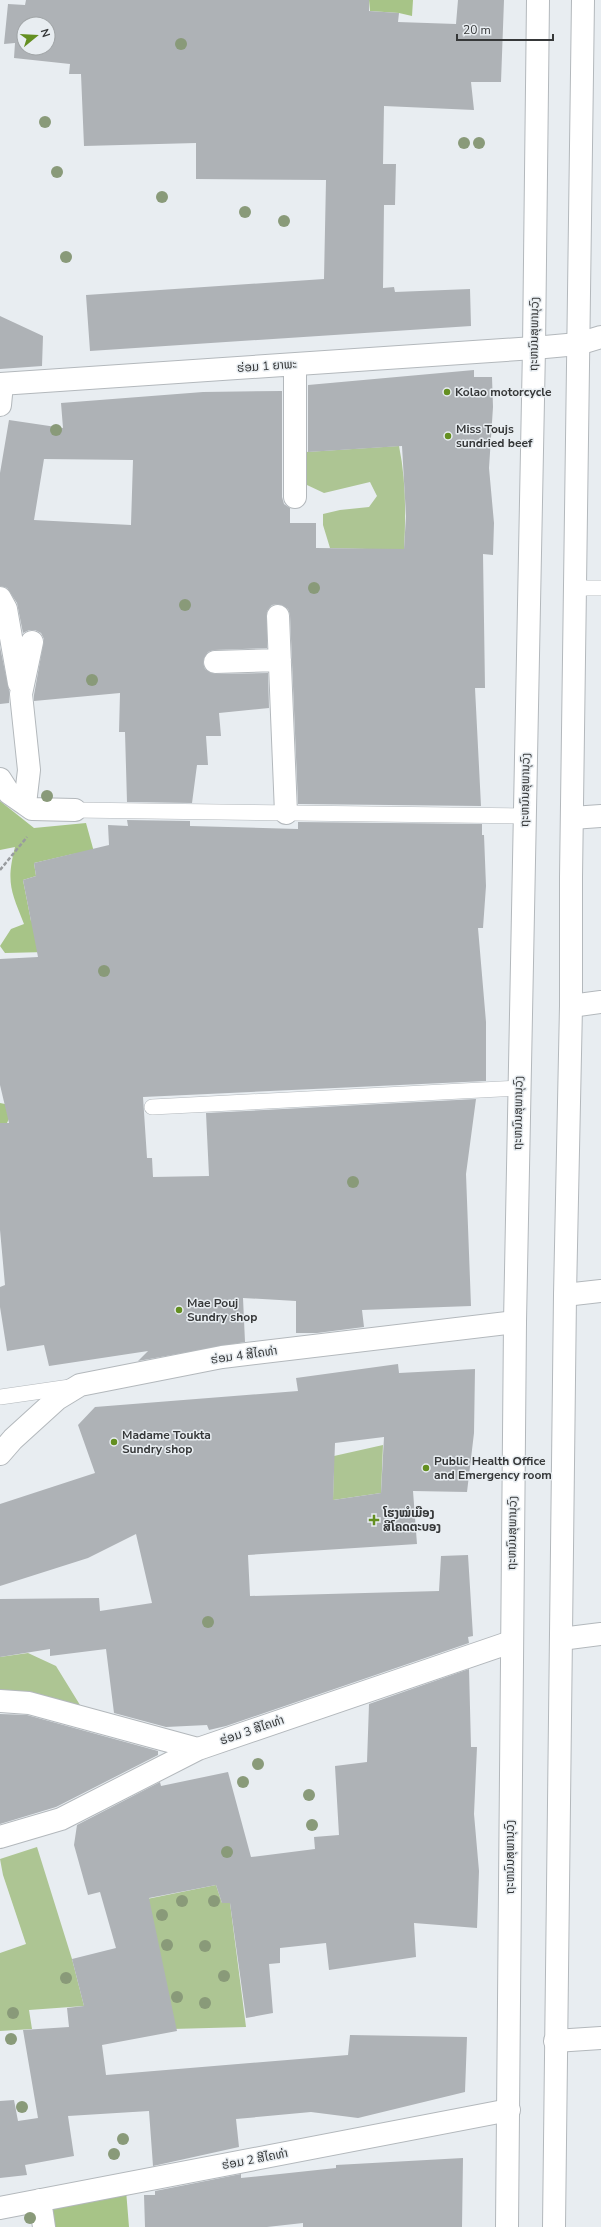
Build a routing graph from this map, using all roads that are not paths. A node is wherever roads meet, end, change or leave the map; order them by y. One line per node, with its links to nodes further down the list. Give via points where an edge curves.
1 (538, 0): 5 (main road, ຖະຫນົນສຸພານຸວົງ)
2 (583, 0): 4 (main road)
3 (601, 337): 4 (main road, ຮ່ອມ 1 ຍາພະ)
4 (578, 344): 5 (main road, ຮ່ອມ 1 ຍາພະ); 9 (main road)
5 (534, 348): 6 (main road, ຮ່ອມ 1 ຍາພະ); 21 (main road, ຖະຫນົນສຸພານຸວົງ)
6 (295, 364): 7 (main road, ຮ່ອມ 1 ຍາພະ); 8 (main road)
7 (1, 391)
8 (295, 497)
9 (575, 588): 10 (lane); 23 (main road)
10 (601, 588)
11 (0, 598): 16 (main road, via 6,609)
12 (278, 616): 14 (main road)
13 (32, 642): 16 (main road)
14 (280, 660): 15 (main road); 20 (main road)
15 (215, 662)
16 (21, 694): 18 (main road, via 29,770)
17 (0, 779): 18 (main road, via 10,792)
18 (25, 804): 19 (main road, via 32,809)
19 (75, 810): 20 (lane)
20 (286, 813): 21 (lane)
21 (525, 816): 26 (main road, ຖະຫນົນສຸພານຸວົງ)
22 (601, 816): 23 (main road)
23 (572, 818): 25 (main road)
24 (601, 1002): 25 (main road)
25 (572, 1006): 29 (main road)
26 (519, 1088): 27 (lane); 30 (main road, ຖະຫນົນສຸພານຸວົງ)
27 (152, 1107)
28 (601, 1291): 29 (main road)
29 (565, 1295): 35 (main road)
30 (515, 1322): 31 (main road, ຮ່ອມ 4 ສີໄຄທ່າ, via 222,1357); 36 (main road, ຖະຫນົນສຸພານຸວົງ)
31 (80, 1385): 32 (lane); 33 (main road, ຮ່ອມ 4 ສີໄຄທ່າ, via 57,1399)
32 (0, 1398)
33 (0, 1454)
34 (601, 1634): 35 (main road)
35 (561, 1639): 41 (main road)
36 (511, 1642): 38 (main road, ຮ່ອມ 3 ສີໄຄທ່າ); 42 (main road, ຖະຫນົນສຸພານຸວົງ)
37 (0, 1701): 38 (main road, via 29,1703)
38 (198, 1749): 39 (main road, ຮ່ອມ 3 ສີໄຄທ່າ, via 61,1819)
39 (0, 1837)
40 (601, 2038): 41 (main road)
41 (555, 2041): 47 (main road)
42 (509, 2110): 43 (main road, ຮ່ອມ 2 ສີໄຄທ່າ); 46 (main road, ຖະຫນົນສຸພານຸວົງ)
43 (40, 2200): 44 (main road, ຮ່ອມ 2 ສີໄຄທ່າ); 45 (main road)
44 (0, 2208)
45 (44, 2227)
46 (507, 2227)
47 (554, 2227)

